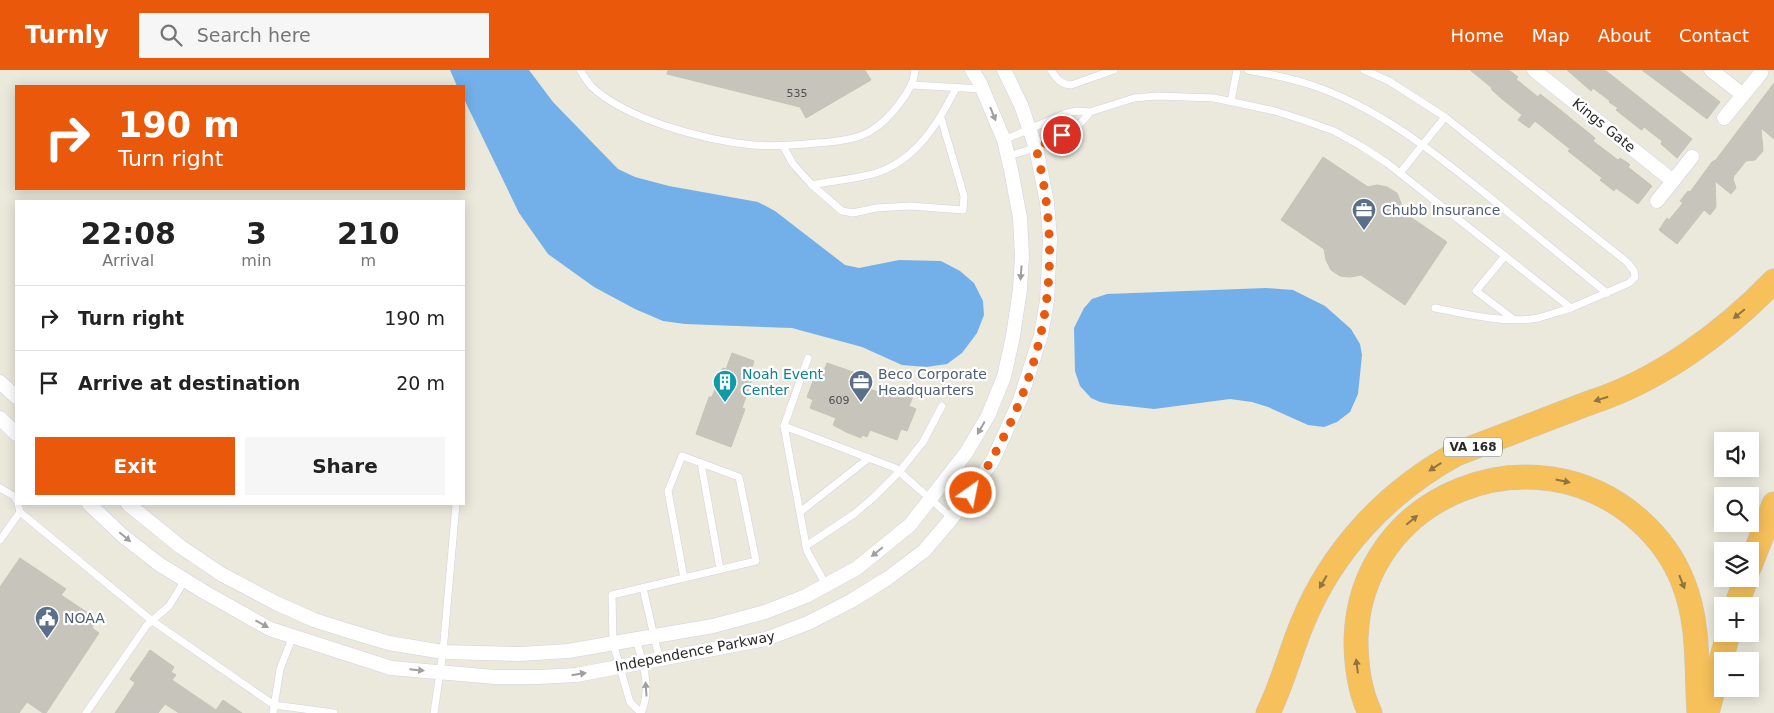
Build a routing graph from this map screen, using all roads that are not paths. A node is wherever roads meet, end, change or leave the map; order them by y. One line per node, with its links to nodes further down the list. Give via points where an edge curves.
1 (580, 70): 25 (lane, via 590,85 604,96 654,121 726,141)
2 (915, 70): 13 (lane)
3 (972, 70): 15 (street, Independence Parkway)
4 (1004, 70): 22 (street, Independence Parkway)
5 (1051, 70): 6 (lane, via 1057,79 1071,85)
6 (1114, 70)
7 (1237, 70): 17 (lane)
8 (1248, 70): 24 (lane, via 1312,85 1380,117)
9 (1364, 70): 19 (lane, via 1389,81)
10 (1534, 70): 30 (street, Kings Gate)
11 (1711, 70): 16 (street)
12 (1761, 73): 16 (street)
13 (912, 85): 14 (lane); 25 (lane, via 893,112 868,133 832,142)
14 (956, 88): 15 (lane); 20 (lane)
15 (983, 89): 23 (street, Independence Parkway, one-way to 23)
16 (1743, 95): 21 (street)
17 (1231, 101): 18 (lane, via 1157,96 1134,98); 29 (lane, via 1275,111 1334,132)
18 (1090, 112): 22 (lane, via 1067,113); 26 (lane, via 1075,129)
19 (1445, 117): 24 (lane); 35 (lane, via 1627,262 1635,277)
20 (941, 118): 31 (lane, via 924,140 891,167 873,174); 31 (lane, via 964,196 963,210 910,206 848,213)
21 (1724, 118)
22 (1030, 129): 23 (lane); 26 (street, Independence Parkway)
23 (1004, 140): 27 (street, Independence Parkway)
24 (1422, 145): 29 (lane); 35 (lane)
25 (783, 146): 31 (lane, via 793,164)
26 (1036, 148): 27 (lane); 59 (street, Independence Parkway, via 1047,202 1050,239 1047,301 1041,335 1020,400 993,460)
27 (1008, 156): 51 (street, Independence Parkway, one-way to 51, via 1020,218 1022,256 1013,336 1004,376 988,416 966,453)
28 (1692, 157): 30 (street)
29 (1400, 173): 33 (lane)
30 (1673, 181): 32 (street)
31 (812, 184)
32 (1657, 201)
33 (1505, 256): 37 (lane); 38 (lane, via 1476,291)
34 (1774, 280): 87 (highway, VA 168, one-way to 87, via 1738,315 1657,373 1610,396 1456,454 1392,498 1355,535 1333,565 1302,623)
35 (1607, 293): 37 (lane)
36 (1435, 308): 38 (lane, via 1485,317)
37 (1571, 308): 38 (lane, via 1537,318)
38 (1513, 318)
39 (808, 358): 44 (lane)
40 (0, 382): 41 (street)
41 (15, 396)
42 (942, 406): 48 (lane, via 923,442)
43 (0, 418): 45 (street)
44 (784, 426): 46 (lane); 58 (lane)
45 (15, 433)
46 (869, 458): 48 (lane); 58 (lane)
47 (701, 463): 65 (lane); 65 (lane, via 739,476 756,561); 66 (lane, via 682,456 668,490)
48 (899, 472): 51 (lane); 63 (lane, via 854,514)
49 (0, 488): 50 (lane)
50 (15, 500)
51 (931, 500): 59 (lane); 68 (street, Independence Parkway, one-way to 68, via 910,525 858,568)
52 (1774, 504): 62 (highway)
53 (17, 505): 61 (lane)
54 (21, 505): 70 (lane)
55 (90, 505): 67 (street, Independence Parkway, one-way to 67, via 158,564)
56 (129, 505): 76 (street, Independence Parkway, via 181,548 276,603 314,620 361,635)
57 (456, 505): 76 (lane)
58 (800, 512): 63 (lane)
59 (952, 518): 77 (street, Independence Parkway, via 924,551 888,578 808,623 766,639)
60 (1774, 518): 64 (highway)
61 (0, 540)
62 (1759, 543)
63 (806, 546): 68 (lane)
64 (1759, 549)
65 (720, 569): 66 (lane)
66 (684, 578): 69 (lane)
67 (185, 580): 70 (lane, via 169,606); 71 (street, Independence Parkway, one-way to 71, via 270,629)
68 (826, 585): 72 (street, Independence Parkway, via 765,612 713,626)
69 (643, 588): 72 (lane); 75 (lane, via 612,595)
70 (151, 620): 81 (lane); 82 (lane)
71 (293, 636): 80 (street, Independence Parkway, one-way to 80, via 391,668); 81 (lane, via 280,669)
72 (654, 636): 73 (street, Independence Parkway); 77 (lane)
73 (636, 639): 75 (street, Independence Parkway); 78 (lane)
74 (1726, 642): 90 (highway)
75 (613, 643): 76 (street, Independence Parkway, via 568,651 520,654); 79 (lane)
76 (443, 652): 80 (lane)
77 (659, 658): 78 (street, Independence Parkway)
78 (642, 662): 79 (street, Independence Parkway); 86 (lane, one-way to 78, via 647,692)
79 (620, 666): 80 (street, Independence Parkway, one-way to 79, via 538,677); 86 (lane, via 630,702)
80 (440, 673): 85 (lane)
81 (274, 705): 83 (lane); 84 (lane)
82 (86, 713)
83 (272, 713)
84 (334, 713)
85 (434, 713)
86 (641, 713)
87 (1268, 713)
88 (1370, 713): 89 (highway, one-way to 89, via 1358,673 1357,630 1358,614 1378,562 1402,529 1436,502 1475,484 1519,476 1586,487 1629,512 1664,546 1689,600 1696,643)
89 (1700, 713)
90 (1707, 713)

